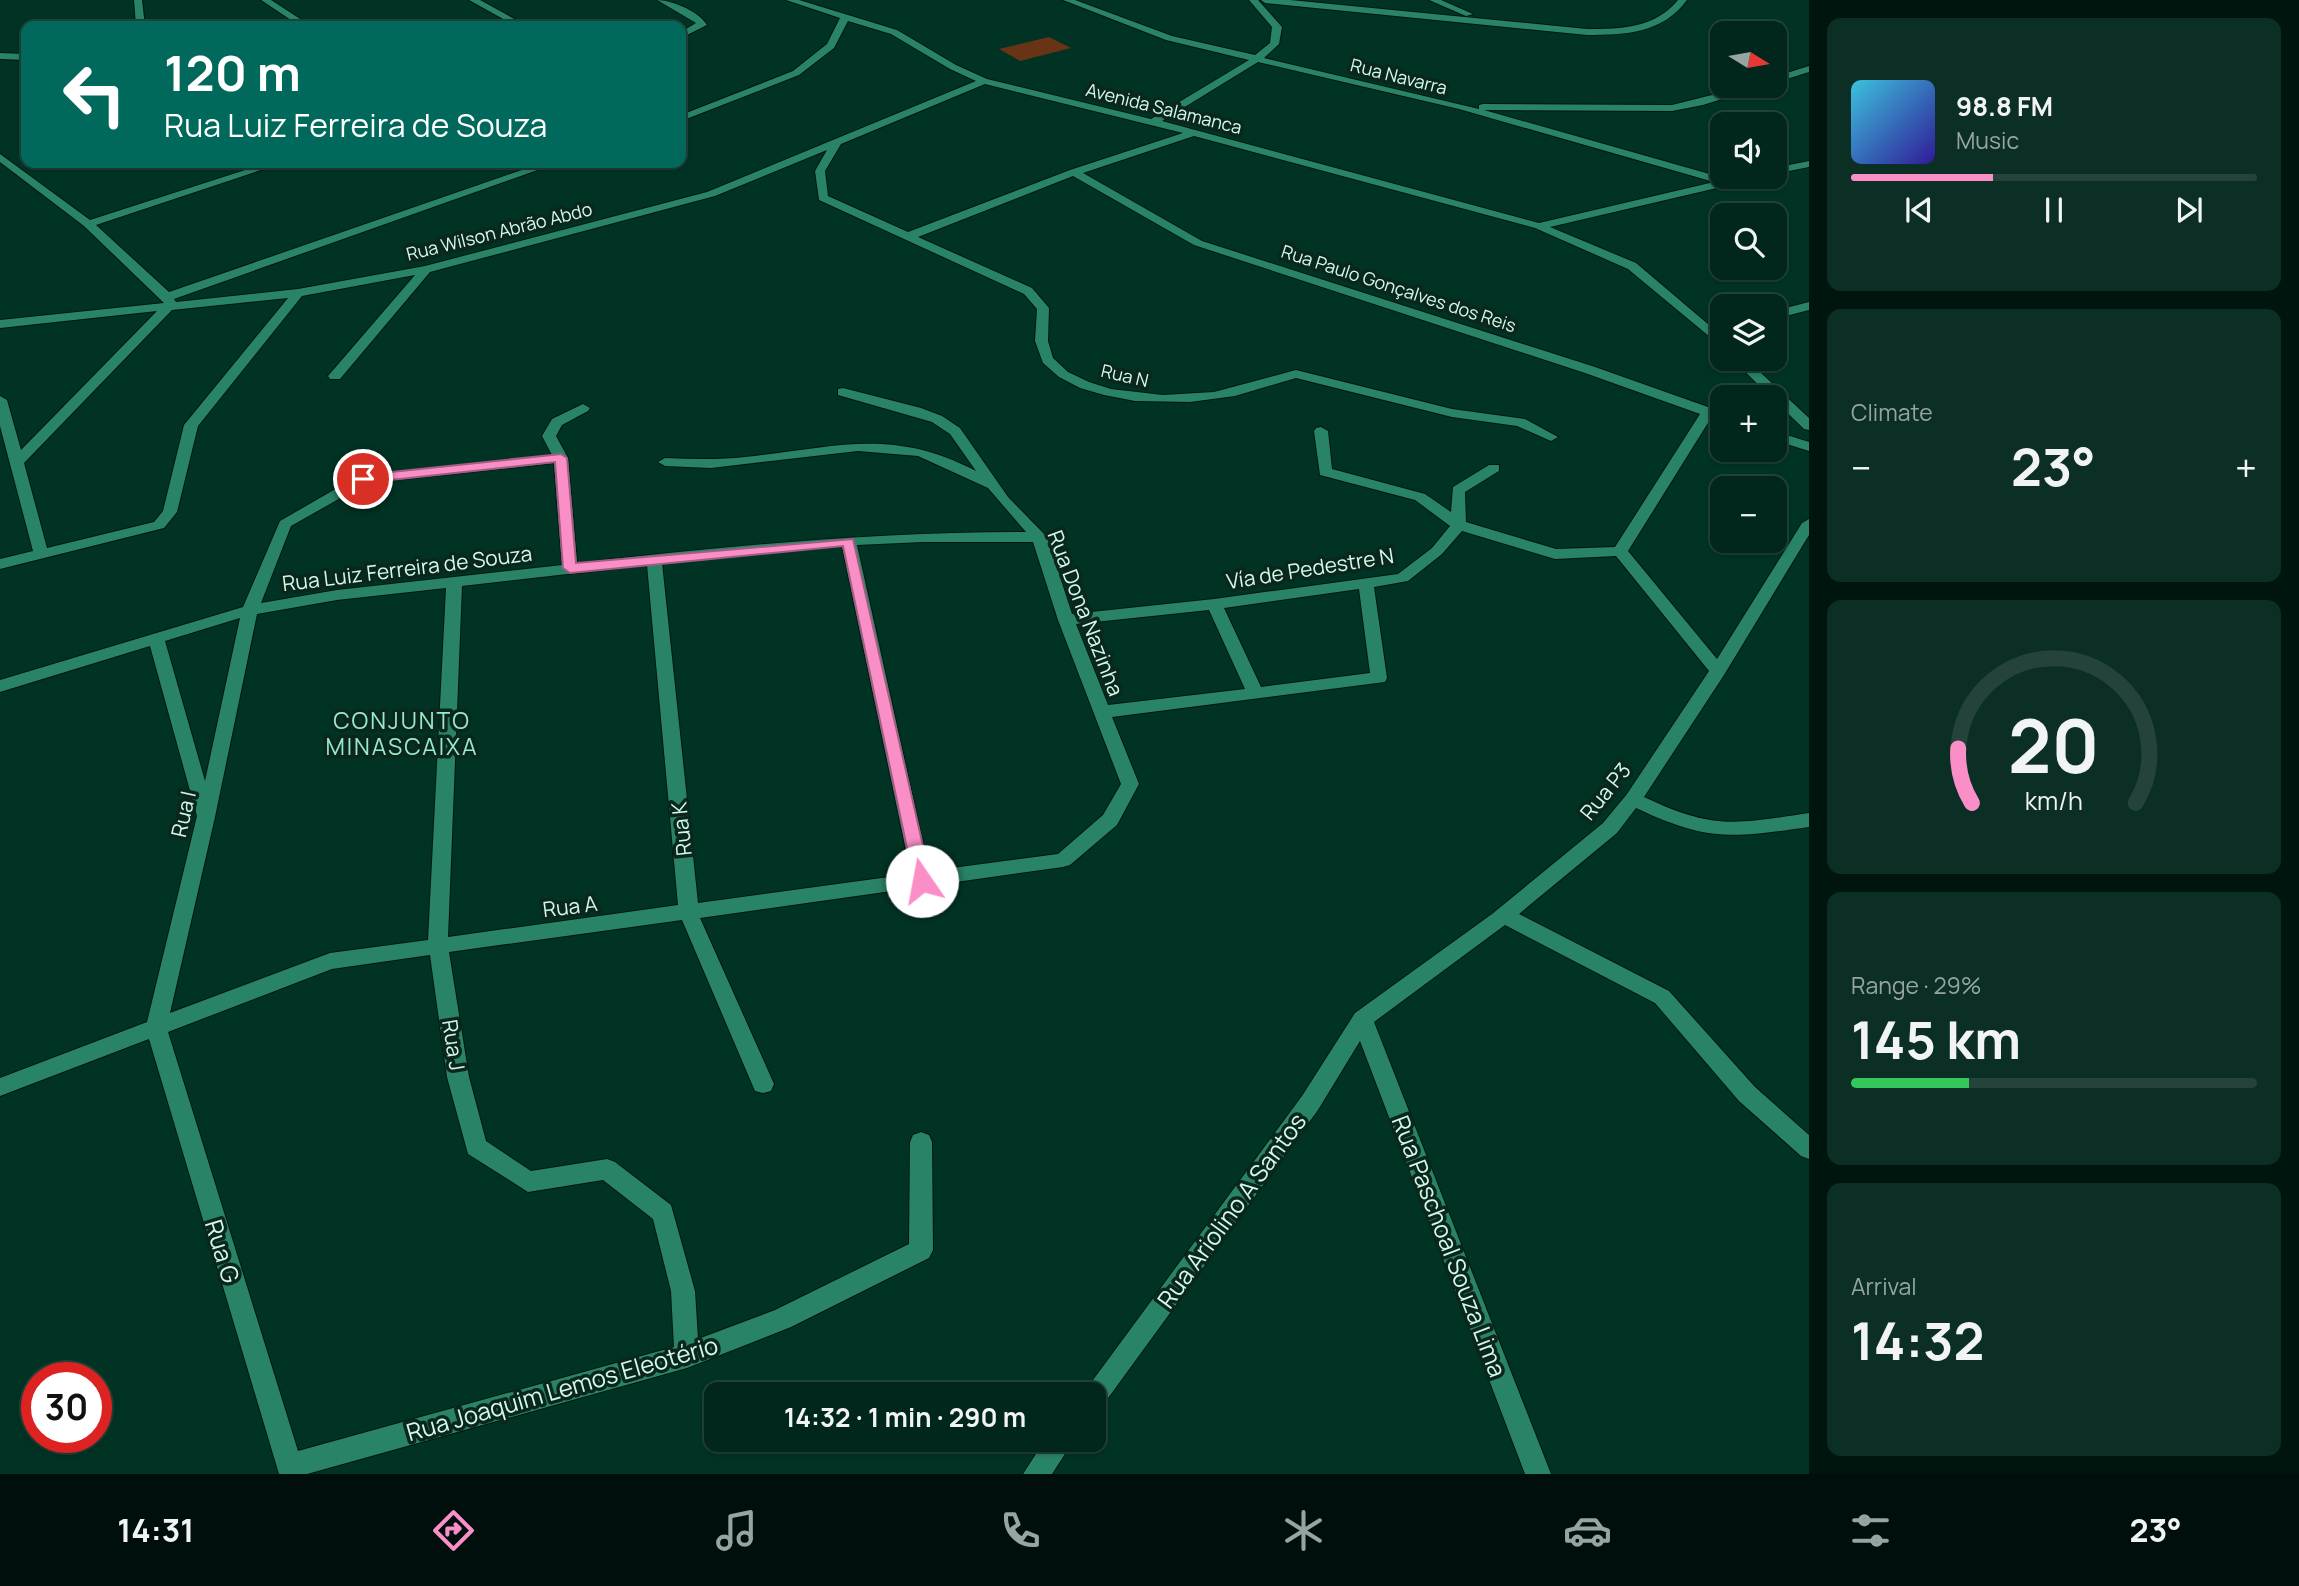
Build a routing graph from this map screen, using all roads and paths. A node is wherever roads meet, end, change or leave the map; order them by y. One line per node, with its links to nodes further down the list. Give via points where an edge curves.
1 (138, 0): 12 (street)
2 (265, 0): 13 (street)
3 (473, 0): 14 (street)
4 (662, 0): 16 (street, via 700,21 702,25)
5 (790, 0): 11 (street, Avenida Salamanca)
6 (1067, 0): 19 (street, Rua Navarra, via 1170,38)
7 (1253, 0): 19 (street, via 1277,27 1274,44)
8 (1265, 0): 15 (street)
9 (1433, 0): 15 (street)
10 (1683, 0): 15 (street, via 1668,16 1648,27 1615,32)
11 (846, 16): 22 (street, Avenida Salamanca, via 894,32); 25 (street, via 831,46 796,73)
12 (140, 21)
13 (298, 21)
14 (513, 21)
15 (1499, 23)
16 (686, 33)
17 (0, 56): 18 (street)
18 (21, 57)
19 (1258, 58): 24 (street, Rua Navarra); 26 (street)
20 (1809, 69): 21 (street)
21 (1787, 76)
22 (984, 80): 26 (street, Avenida Salamanca); 28 (street, Rua Wilson Abrão Abdo)
23 (1716, 98): 24 (street, via 1672,108)
24 (1462, 107): 35 (street, Rua Navarra)
25 (686, 116)
26 (1153, 122): 27 (street, Avenida Salamanca)
27 (1194, 133): 34 (street); 38 (street, Avenida Salamanca)
28 (836, 143): 39 (street, Rua N, via 820,171 823,198); 40 (street, Rua Wilson Abrão Abdo, via 710,194)
29 (4, 160): 37 (street)
30 (1809, 164): 33 (street)
31 (262, 168): 37 (street)
32 (538, 168): 42 (street)
33 (1787, 169)
34 (1074, 172): 39 (street); 52 (street, Rua Paulo Gonçalves dos Reis, via 1198,243)
35 (1710, 179)
36 (1710, 186): 38 (street)
37 (88, 224): 42 (street)
38 (1539, 226): 46 (street, Avenida Salamanca, via 1632,266)
39 (906, 237): 56 (street, Rua N, via 1028,291 1043,308 1041,344 1048,360 1070,377 1109,393 1151,400 1202,398 1296,374 1452,413 1520,422)
40 (426, 269): 41 (street, Rua Wilson Abrão Abdo); 48 (street)
41 (298, 293): 42 (street, Rua Wilson Abrão Abdo); 69 (street, via 191,425 170,512 159,525)
42 (169, 301): 45 (street, Rua Wilson Abrão Abdo); 61 (street)
43 (1809, 306): 44 (street)
44 (1787, 312)
45 (0, 324)
46 (1710, 325)
47 (1752, 371): 54 (street)
48 (335, 376)
49 (843, 392): 63 (street, Rua Dona Nazinha, via 936,419 955,431)
50 (0, 400): 61 (street)
51 (583, 408): 59 (street, via 557,422 548,436)
52 (1710, 412)
53 (1710, 421): 68 (street)
54 (1809, 426)
55 (1321, 431): 65 (street, via 1325,472 1420,497)
56 (1551, 437)
57 (1787, 440): 58 (street)
58 (1806, 448)
59 (561, 458): 72 (street); 76 (street, Rua I, via 363,479 285,524)
60 (665, 462): 63 (street, via 743,461 830,448 877,447 920,452)
61 (16, 463): 69 (street)
62 (1494, 468): 65 (street, via 1458,490)
63 (992, 485): 66 (street, Rua Dona Nazinha)
64 (1809, 523): 79 (street, Rua P3)
65 (1459, 525): 68 (street, via 1555,554); 74 (street, Vía de Pedestre N, via 1437,551 1402,578)
66 (1039, 537): 67 (street, Rua Luiz Ferreira de Souza); 77 (street, Rua Dona Nazinha)
67 (849, 541): 70 (street, Rua Luiz Ferreira de Souza); 87 (street)
68 (1620, 551): 79 (street)
69 (41, 552): 71 (street)
70 (654, 559): 72 (street, Rua Luiz Ferreira de Souza); 88 (street, Rua K)
71 (0, 564)
72 (570, 568): 73 (street, Rua Luiz Ferreira de Souza)
73 (454, 581): 76 (street, Rua Luiz Ferreira de Souza); 90 (street, Rua J)
74 (1366, 583): 75 (street, Vía de Pedestre N); 81 (street, via 1379,678)
75 (1214, 604): 77 (street, Vía de Pedestre N); 81 (street)
76 (250, 610): 78 (street, Rua Luiz Ferreira de Souza); 85 (street, Rua I)
77 (1066, 620): 82 (street, Rua Dona Nazinha)
78 (156, 636): 80 (street, Rua Luiz Ferreira de Souza); 85 (street)
79 (1718, 671): 84 (street, Rua P3)
80 (0, 686)
81 (1255, 692): 82 (street)
82 (1102, 712): 83 (street, Rua Dona Nazinha)
83 (1130, 783): 87 (street, Rua A, via 1110,820 1063,860)
84 (1633, 799): 86 (street, via 1707,828); 89 (street, Rua P3, via 1610,828)
85 (206, 817): 92 (street, Rua I)
86 (1809, 820)
87 (922, 881): 88 (street, Rua A)
88 (690, 914): 90 (street, Rua A); 93 (street, Rua K)
89 (1503, 915): 91 (street, Rua P3); 96 (street, via 1662,997 1747,1094)
90 (438, 945): 92 (street, Rua A, via 330,961); 97 (street, Rua J, via 458,1077 476,1147 528,1182 607,1169 663,1213 683,1291)
91 (1362, 1019): 98 (street, Rua Ariolino A Santos, via 1310,1103); 102 (street, Rua Paschoal Souza Lima)
92 (156, 1028): 94 (street, Rua A); 100 (street, Rua G)
93 (763, 1084)
94 (0, 1087)
95 (921, 1142): 97 (street, Rua Joaquim Lemos Eleotério, via 921,1250 782,1319)
96 (1809, 1149)
97 (687, 1356): 100 (street, Rua Joaquim Lemos Eleotério)
98 (1104, 1382)
99 (1053, 1452): 101 (street)
100 (290, 1470)
101 (1037, 1474)
102 (1538, 1474)

